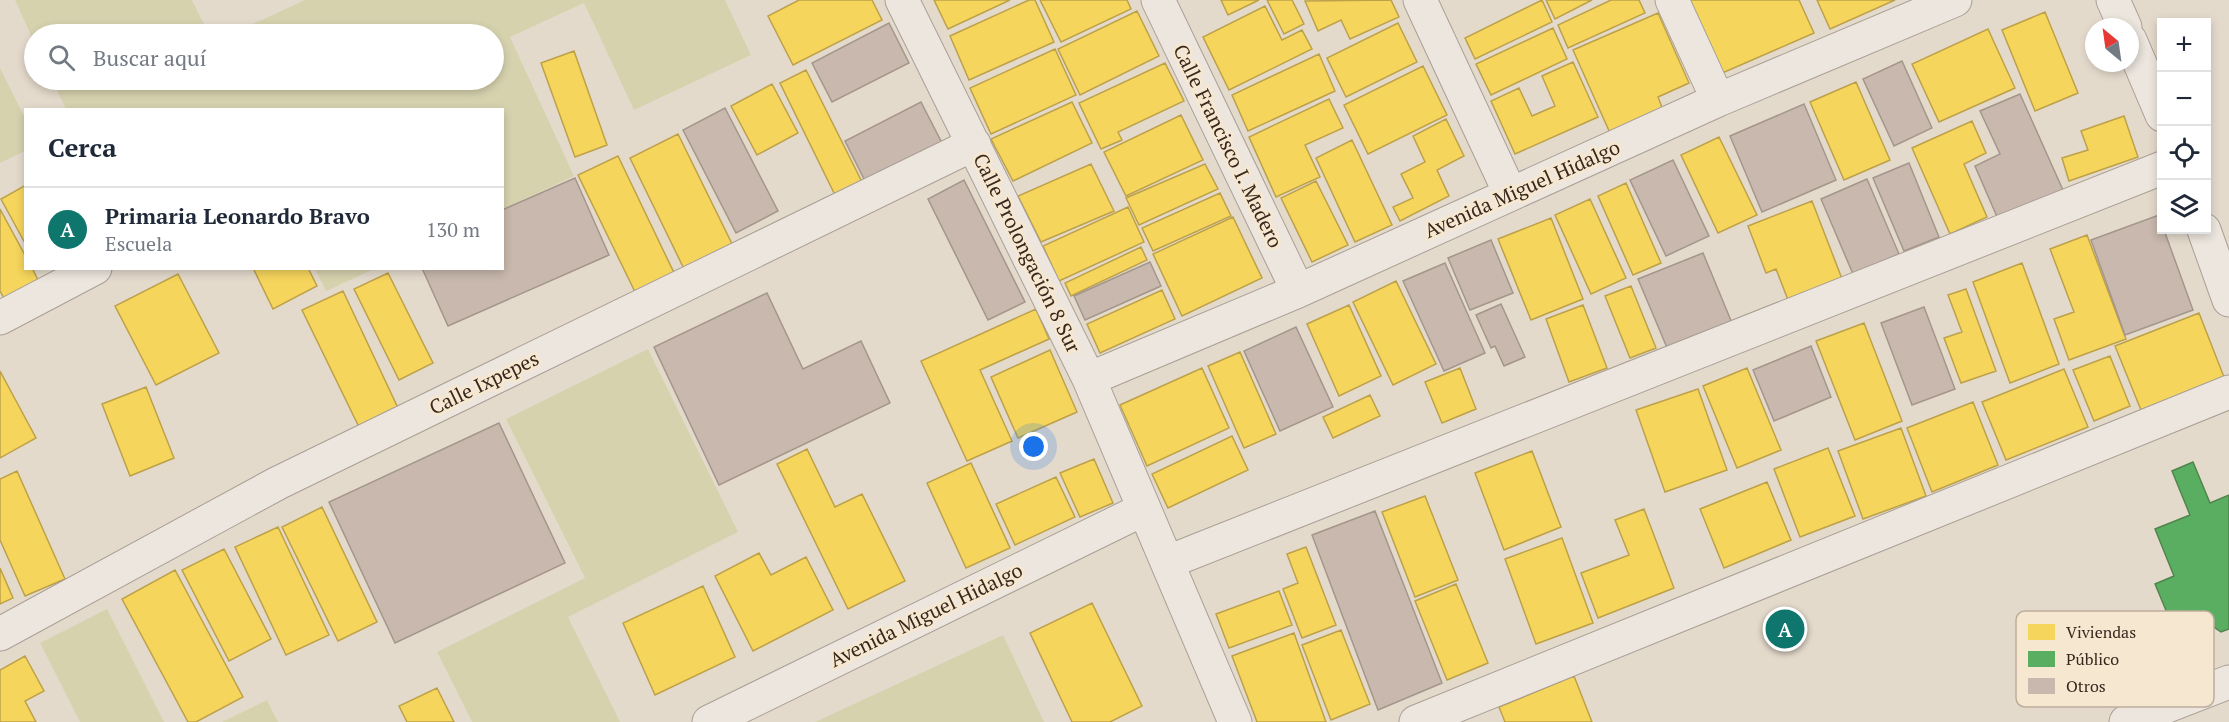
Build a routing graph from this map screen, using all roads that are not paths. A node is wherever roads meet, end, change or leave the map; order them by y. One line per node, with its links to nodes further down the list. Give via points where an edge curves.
1 (902, 0): 12 (street, Calle Prolongación 8 Sur)
2 (1158, 0): 17 (street, Calle Francisco I. Madero)
3 (1420, 0): 14 (street)
4 (1672, 0): 10 (street)
5 (1955, 0): 7 (street, Avenida Miguel Hidalgo)
6 (2113, 0): 8 (street)
7 (1922, 6): 10 (street, Avenida Miguel Hidalgo)
8 (2121, 18)
9 (2139, 61): 11 (street)
10 (1718, 100): 14 (street, Avenida Miguel Hidalgo)
11 (2157, 103)
12 (974, 144): 20 (street, Calle Prolongación 8 Sur); 24 (street, Calle Ixpepes, via 278,483)
13 (2157, 170): 23 (street)
14 (1510, 193): 17 (street, Avenida Miguel Hidalgo)
15 (2205, 234): 18 (street)
16 (91, 270): 19 (street)
17 (1298, 291): 20 (street, Avenida Miguel Hidalgo)
18 (2229, 300)
19 (0, 318)
20 (1089, 379): 22 (street, Calle Prolongación 8 Sur)
21 (2229, 392): 30 (street)
22 (1144, 509): 23 (street, Calle Prolongación 8 Sur); 28 (street, Avenida Miguel Hidalgo)
23 (1168, 561): 29 (street, Calle Prolongación 8 Sur)
24 (0, 634)
25 (2229, 682): 26 (street)
26 (2214, 688)
27 (2165, 707): 31 (street)
28 (709, 722)
29 (1235, 722)
30 (1416, 722)
31 (2126, 722)

